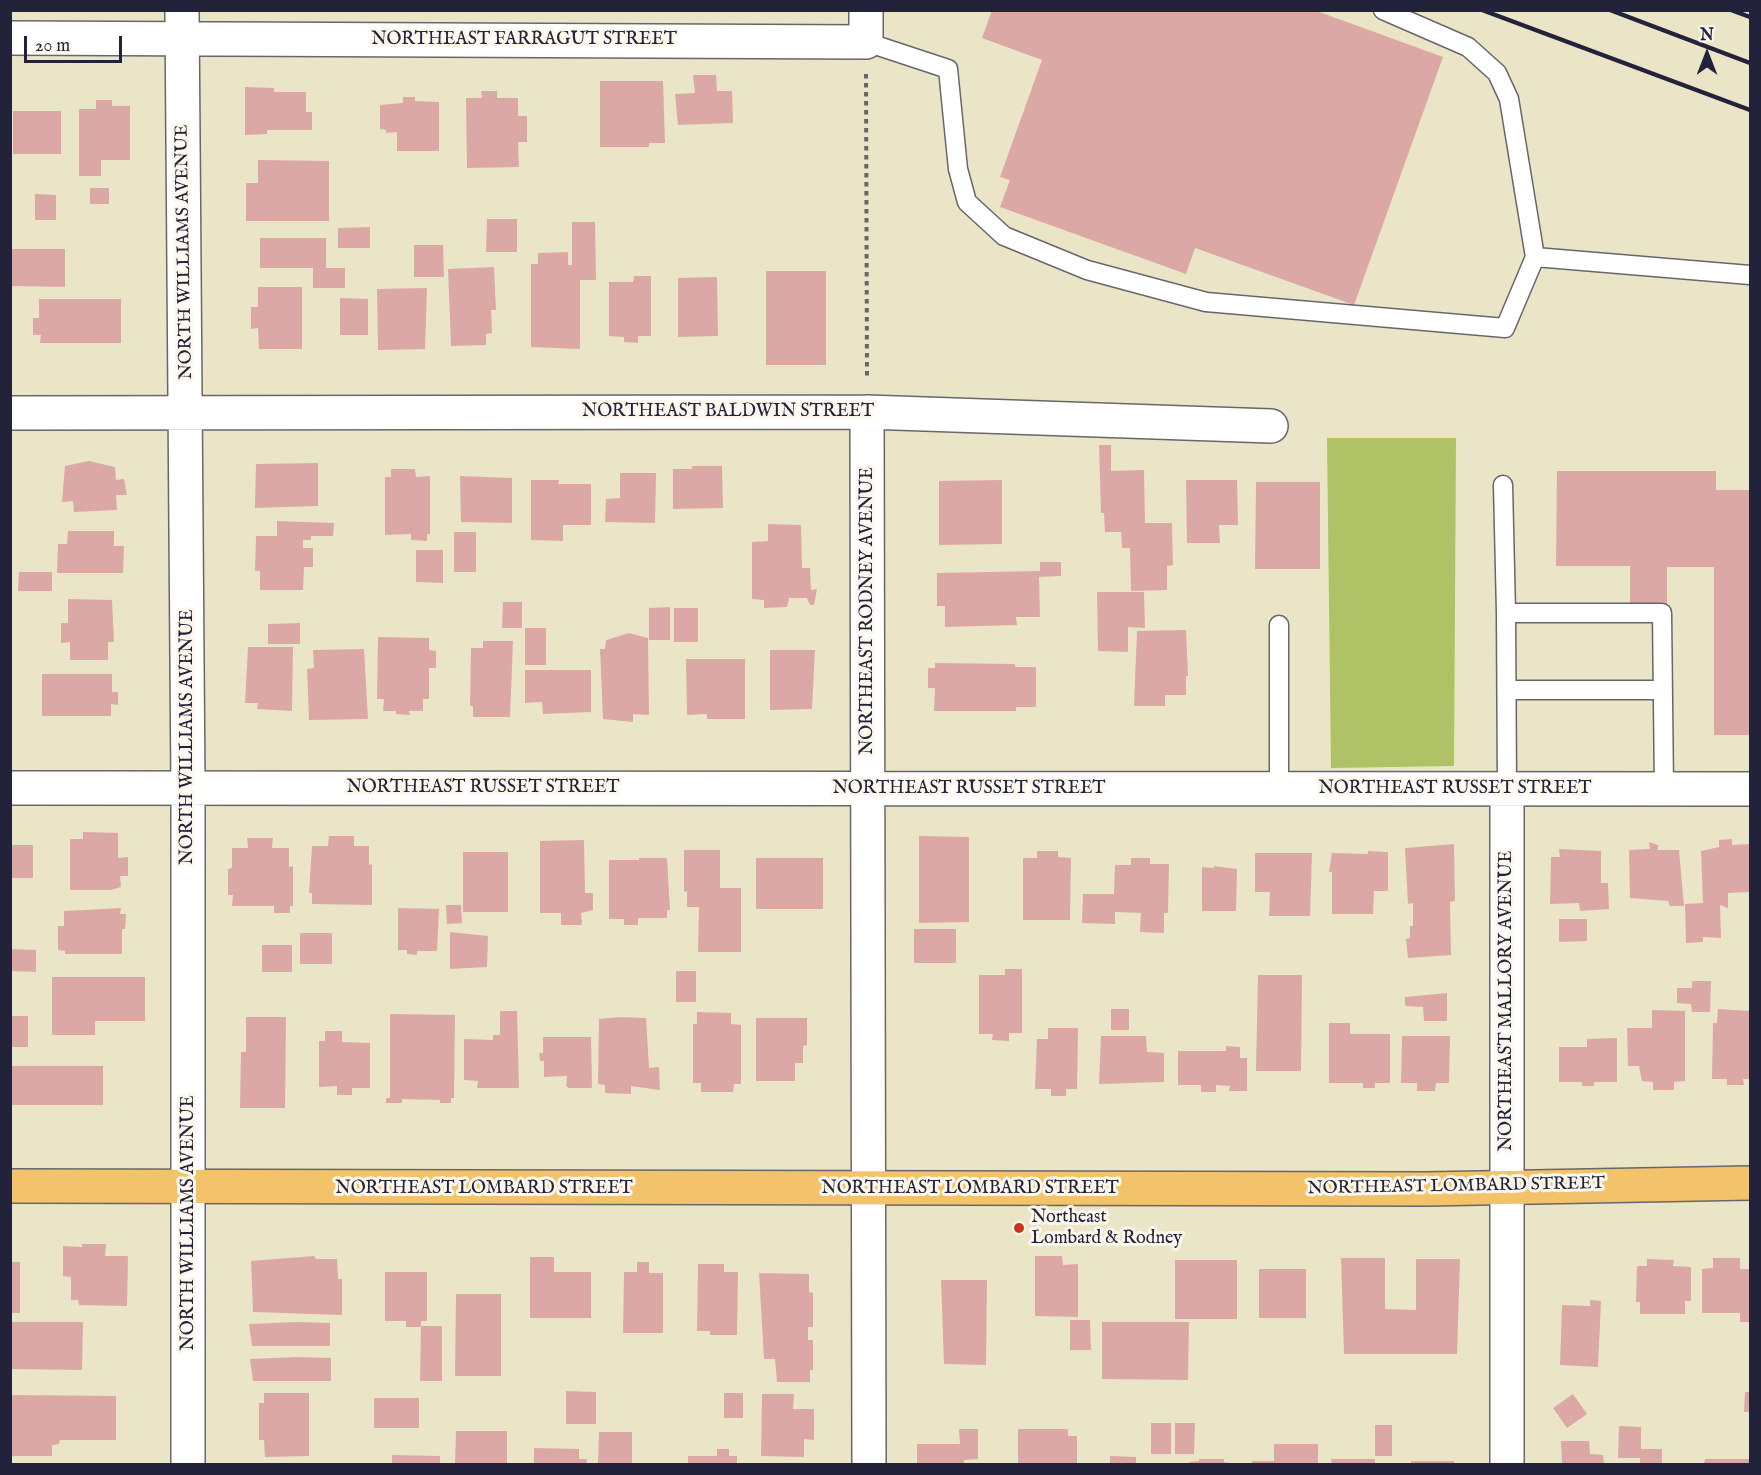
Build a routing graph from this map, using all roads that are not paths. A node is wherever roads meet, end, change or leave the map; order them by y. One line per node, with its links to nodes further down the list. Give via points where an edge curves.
1 (1383, 10): 5 (lane, via 1468,47 1497,73 1509,99)
2 (182, 24): 3 (street, NORTHEAST FARRAGUT STREET); 4 (street, NORTHEAST FARRAGUT STREET); 9 (street, NORTH WILLIAMS AVENUE)
3 (866, 26): 5 (lane, via 948,69 958,169 967,202 1004,236 1087,270 1206,302 1505,328)
4 (10, 38)
5 (1535, 257): 6 (lane)
6 (1750, 275)
7 (867, 412): 9 (street, NORTHEAST BALDWIN STREET); 10 (street, NORTHEAST BALDWIN STREET); 18 (street, NORTHEAST RODNEY AVENUE)
8 (10, 414): 9 (street, NORTHEAST BALDWIN STREET)
9 (186, 414): 17 (street, NORTH WILLIAMS AVENUE)
10 (1271, 426)
11 (1503, 485): 12 (lane)
12 (1506, 613): 14 (lane); 15 (lane, via 1662,613)
13 (1279, 624): 19 (lane)
14 (1507, 690): 15 (lane); 20 (lane)
15 (1663, 690): 21 (lane)
16 (10, 788): 17 (street, NORTHEAST RUSSET STREET)
17 (188, 788): 18 (street, NORTHEAST RUSSET STREET); 26 (street, NORTH WILLIAMS AVENUE)
18 (869, 789): 19 (street, NORTHEAST RUSSET STREET); 27 (street, NORTHEAST RODNEY AVENUE)
19 (1279, 789): 20 (street, NORTHEAST RUSSET STREET)
20 (1507, 789): 21 (street, NORTHEAST RUSSET STREET); 25 (street, NORTHEAST MALLORY AVENUE)
21 (1664, 789): 22 (street, NORTHEAST RUSSET STREET)
22 (1750, 789)
23 (1750, 1183): 25 (main road, NORTHEAST LOMBARD STREET)
24 (10, 1186): 26 (main road, NORTHEAST LOMBARD STREET)
25 (1507, 1187): 27 (main road, NORTHEAST LOMBARD STREET); 30 (street, NORTHEAST MALLORY AVENUE)
26 (189, 1188): 27 (main road, NORTHEAST LOMBARD STREET); 28 (street, NORTH WILLIAMS AVENUE)
27 (868, 1189): 29 (street, NORTHEAST RODNEY AVENUE)
28 (188, 1464)
29 (869, 1464)
30 (1507, 1464)

